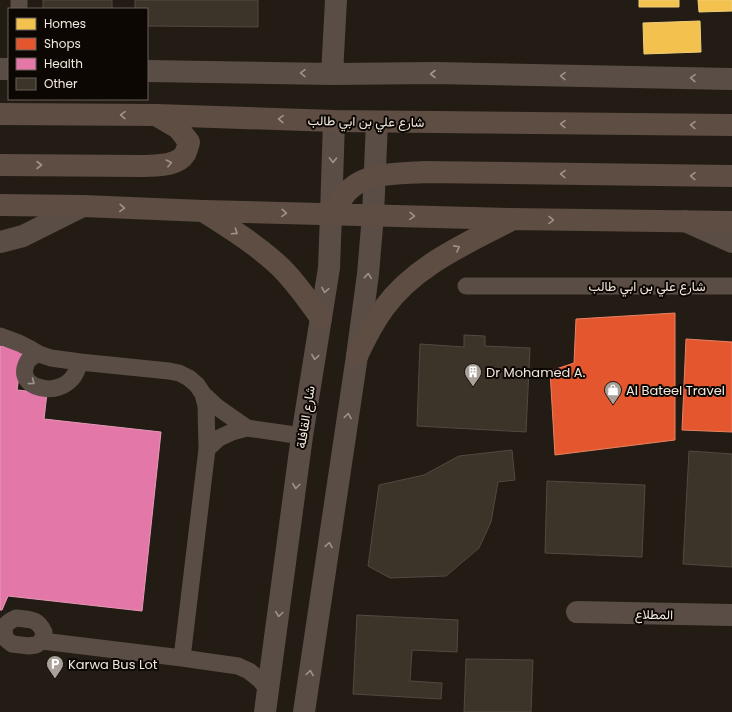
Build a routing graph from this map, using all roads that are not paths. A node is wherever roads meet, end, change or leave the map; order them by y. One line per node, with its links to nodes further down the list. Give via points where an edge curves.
1 (336, 0): 3 (street)
2 (148, 71): 3 (street, one-way to 2)
3 (332, 74): 4 (street, one-way to 3)
4 (732, 79)
5 (0, 114): 6 (main road, شارع علي بن ابي طالب, one-way to 5)
6 (156, 115): 7 (main road, شارع علي بن ابي طالب, one-way to 6); 10 (main road, one-way to 6, via 162,165 175,162 184,156 189,142 178,128)
7 (334, 121): 8 (main road, شارع علي بن ابي طالب); 16 (street, شارع القافلة, one-way to 16)
8 (377, 122): 9 (main road, شارع علي بن ابي طالب, one-way to 8); 11 (street)
9 (732, 125)
10 (0, 165)
11 (375, 176): 12 (main road, one-way to 11, via 424,172); 16 (main road, via 361,181 349,190); 17 (street)
12 (732, 176)
13 (0, 205): 14 (main road)
14 (83, 206): 15 (main road, one-way to 15); 21 (street, via 23,236)
15 (203, 211): 16 (main road, one-way to 16); 25 (main road, one-way to 25, via 277,263)
16 (331, 214): 17 (main road); 25 (street, شارع القافلة, one-way to 25, via 329,268)
17 (373, 215): 18 (main road, one-way to 18); 28 (street, one-way to 17)
18 (512, 219): 19 (main road, one-way to 19); 28 (main road, one-way to 18, via 369,331 384,307 403,286 443,256)
19 (685, 221): 20 (main road); 22 (street)
20 (732, 222)
21 (0, 242)
22 (732, 242)
23 (466, 286): 24 (lane, شارع علي بن ابي طالب)
24 (732, 286)
25 (321, 318): 32 (street, شارع القافلة, one-way to 32)
26 (0, 336): 27 (lane)
27 (39, 354): 29 (lane); 29 (lane, one-way to 29, via 30,358 24,371 29,382 46,389 58,388 68,382 76,374)
28 (358, 356): 41 (street, one-way to 28)
29 (80, 362): 30 (lane, via 179,373 197,385)
30 (203, 394): 31 (lane); 33 (lane, via 206,406)
31 (247, 428): 32 (lane); 33 (lane, via 218,438)
32 (302, 436): 39 (street, شارع القافلة, one-way to 39)
33 (207, 449): 38 (lane)
34 (576, 612): 35 (street, المطلاع)
35 (732, 615)
36 (42, 641): 37 (lane, via 36,645); 37 (lane, via 44,632 40,624 16,618 8,622 4,629); 38 (lane)
37 (6, 647)
38 (182, 658): 39 (lane, via 238,666 249,671)
39 (269, 690): 40 (street, شارع القافلة)
40 (265, 712)
41 (304, 712)

